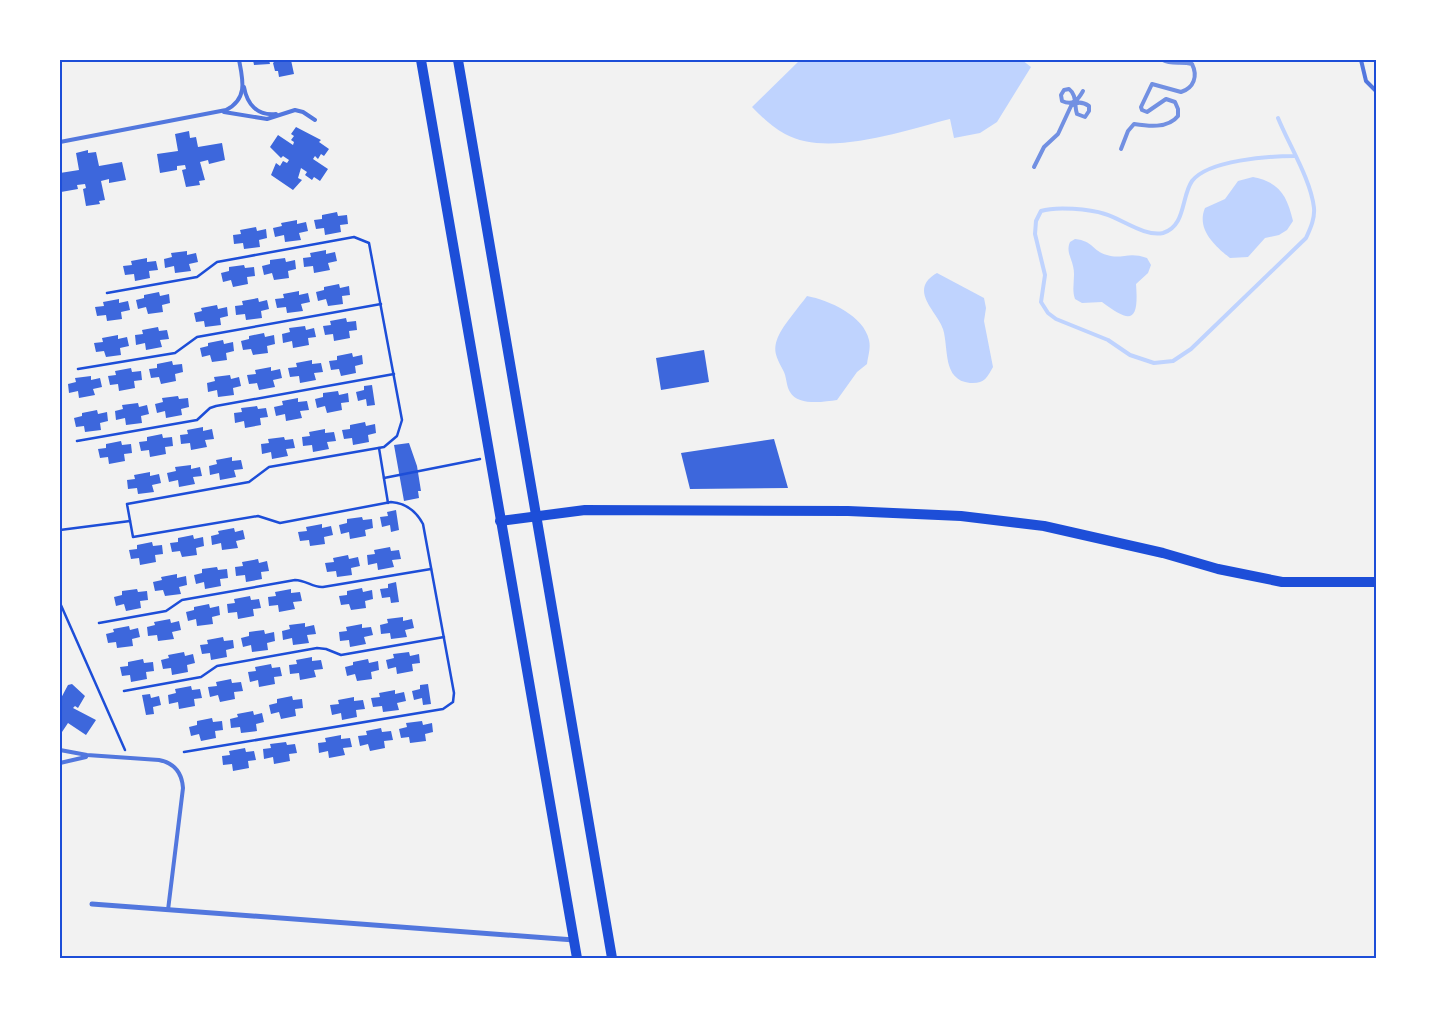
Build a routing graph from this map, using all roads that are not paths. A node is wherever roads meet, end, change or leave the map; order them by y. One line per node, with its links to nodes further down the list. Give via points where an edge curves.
1 (239, 60): 5 (lane)
2 (421, 60): 12 (main road)
3 (458, 60): 11 (main road)
4 (1361, 60): 6 (lane, via 1366,81)
5 (243, 83): 7 (lane, via 239,99); 8 (lane, via 247,99 255,109 270,115)
6 (1376, 91)
7 (221, 112): 8 (lane, via 267,119); 10 (lane)
8 (281, 113): 9 (lane, via 299,111)
9 (315, 120)
10 (60, 142)
11 (537, 514): 12 (main road); 13 (main road, via 595,510 848,511 961,516 1052,528 1282,582); 21 (main road)
12 (500, 521): 19 (main road)
13 (1376, 582)
14 (60, 750): 15 (lane)
15 (98, 756): 16 (lane); 18 (lane, via 164,761 178,770 183,781)
16 (60, 763)
17 (92, 904): 18 (street)
18 (168, 910): 19 (street)
19 (574, 940): 20 (main road)
20 (577, 958)
21 (612, 958)

